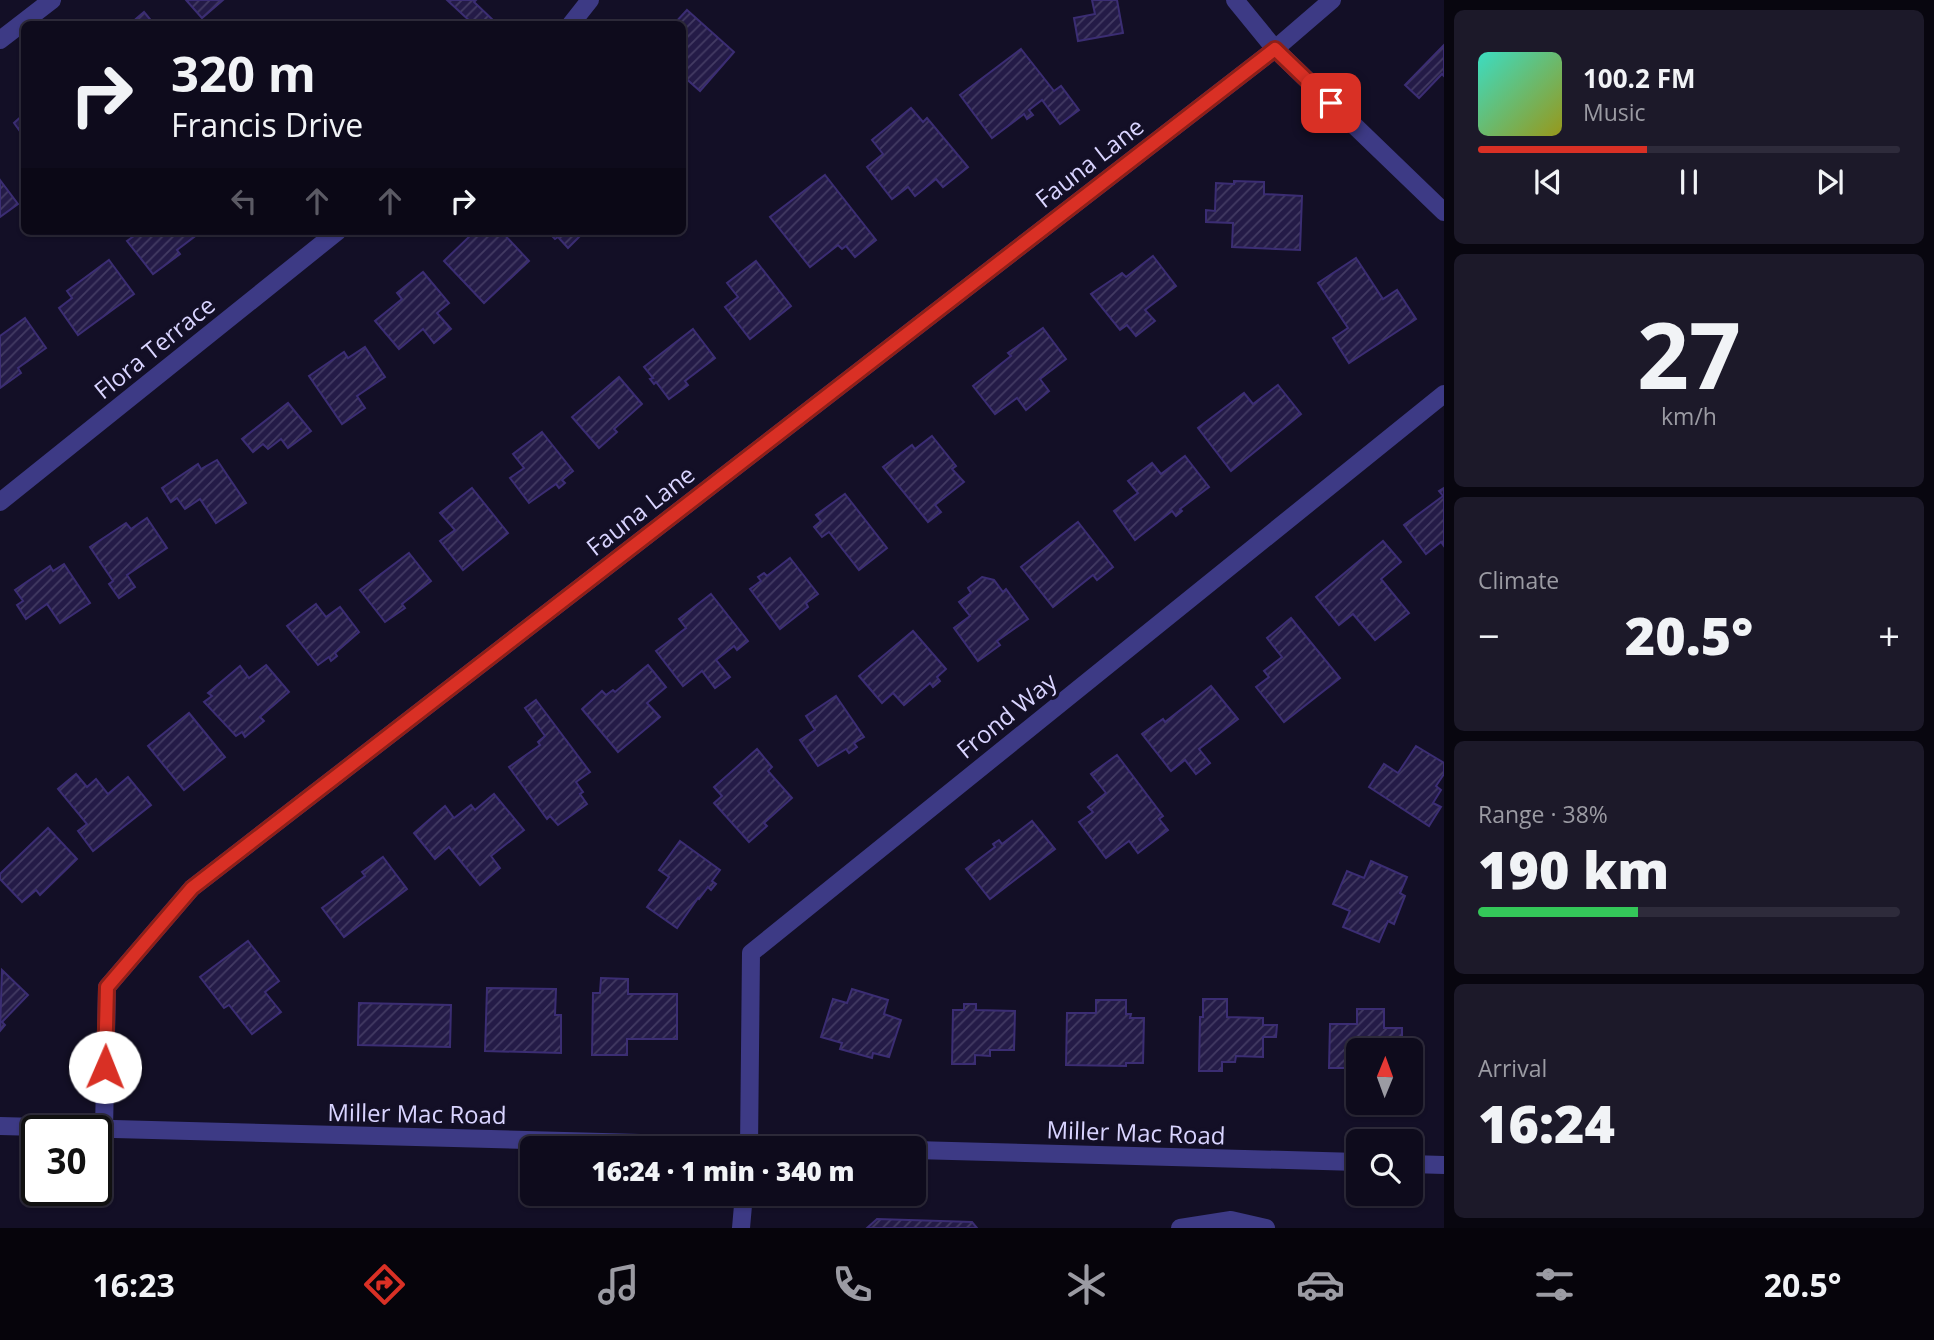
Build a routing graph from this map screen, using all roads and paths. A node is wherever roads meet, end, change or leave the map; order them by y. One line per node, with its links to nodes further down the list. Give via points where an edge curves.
1 (52, 0): 5 (street)
2 (590, 0): 6 (street)
3 (1235, 0): 9 (street)
4 (1332, 0): 9 (street, Fauna Lane)
5 (25, 21)
6 (572, 21)
7 (21, 24): 8 (street)
8 (0, 40)
9 (1275, 49): 10 (street); 14 (street, Fauna Lane, via 192,888 107,987)
10 (1444, 212)
11 (333, 235): 13 (street, Flora Terrace)
12 (1444, 394): 18 (street, Frond Way, via 751,953)
13 (0, 502)
14 (104, 1115)
15 (0, 1126): 16 (street, Miller Mac Road)
16 (21, 1127)
17 (112, 1129): 19 (street, Miller Mac Road)
18 (749, 1136)
19 (520, 1141)
20 (926, 1150): 21 (street, Miller Mac Road)
21 (1346, 1162)
22 (1423, 1164): 23 (street)
23 (1444, 1165)
24 (743, 1206): 25 (street)
25 (741, 1228)
26 (1180, 1228): 27 (street, via 1231,1220)
27 (1266, 1228)

